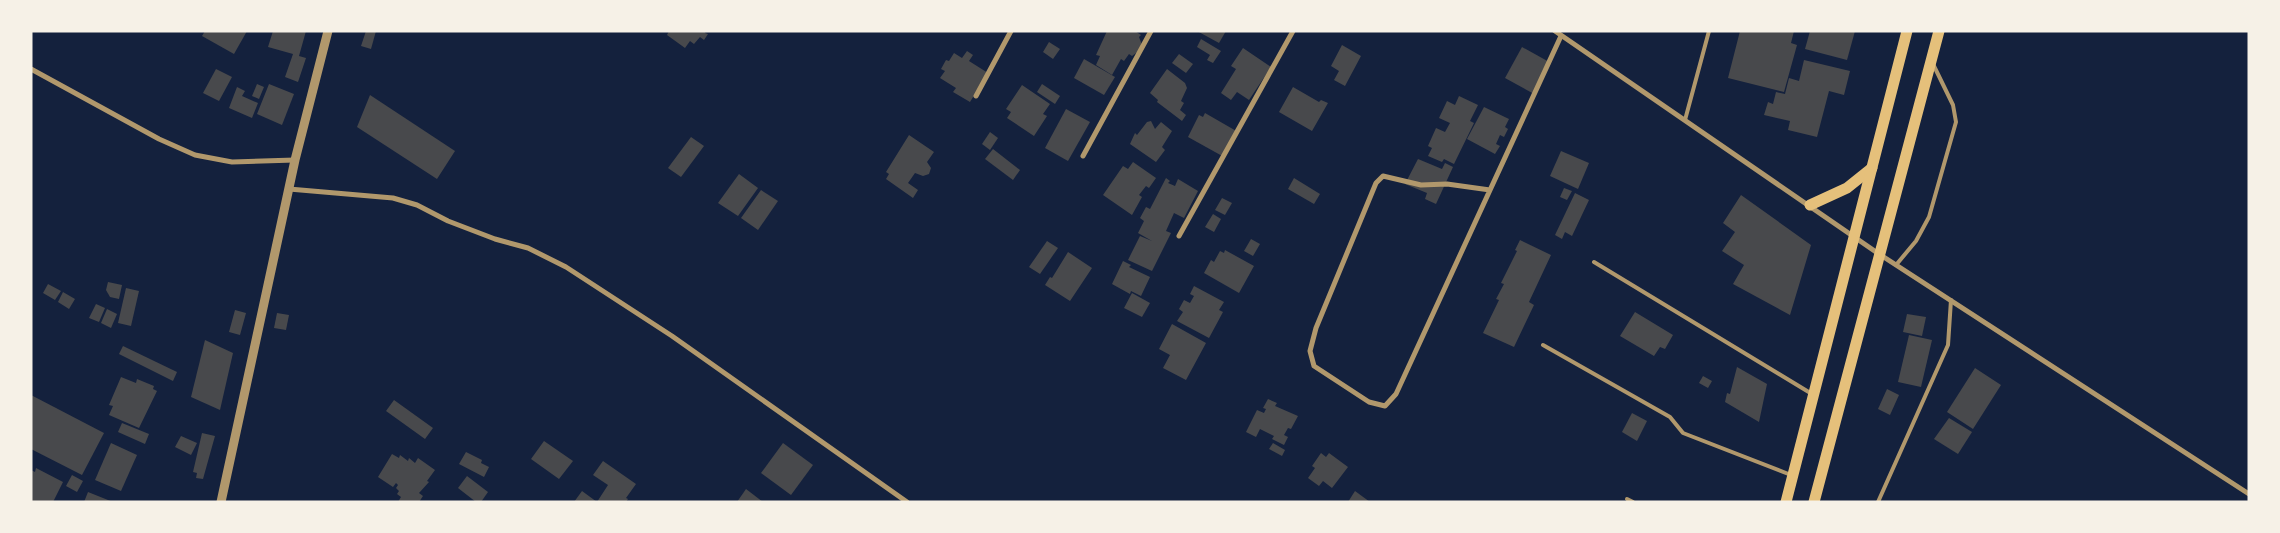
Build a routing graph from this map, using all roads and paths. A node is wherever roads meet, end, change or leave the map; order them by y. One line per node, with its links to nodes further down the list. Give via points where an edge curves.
1 (328, 31): 15 (street)
2 (1011, 31): 12 (street)
3 (1151, 31): 14 (street)
4 (1293, 31): 20 (street)
5 (1555, 31): 9 (street)
6 (1709, 31): 13 (lane)
7 (1907, 31): 16 (highway)
8 (1939, 31): 10 (highway)
9 (1561, 36): 13 (street); 18 (street)
10 (1931, 61): 22 (highway); 24 (lane, via 1953,105 1956,122 1929,217 1916,241)
11 (31, 69): 15 (street, via 159,139 195,155 232,162)
12 (976, 96)
13 (1685, 120): 19 (street)
14 (1083, 156)
15 (295, 160): 17 (street)
16 (1872, 168): 19 (highway, via 1847,188); 21 (highway)
17 (289, 189): 31 (street); 32 (street, via 393,198 495,239 528,248 566,267 672,336)
18 (1490, 190): 18 (street, via 1396,394 1385,406 1369,402 1314,366 1310,351 1316,328 1376,183 1383,176 1421,185 1447,184)
19 (1810, 205): 21 (street)
20 (1179, 236)
21 (1854, 236): 22 (street); 27 (highway)
22 (1879, 254): 24 (street); 35 (highway)
23 (1594, 262): 27 (lane)
24 (1896, 265): 25 (street)
25 (1951, 300): 29 (street); 36 (lane, via 1948,345)
26 (1544, 345): 28 (lane, via 1670,417 1682,433)
27 (1813, 395): 28 (highway)
28 (1793, 476): 34 (highway)
29 (2249, 494)
30 (1627, 498): 33 (lane)
31 (221, 502)
32 (908, 502)
33 (1633, 502)
34 (1786, 502)
35 (1814, 502)
36 (1878, 502)

